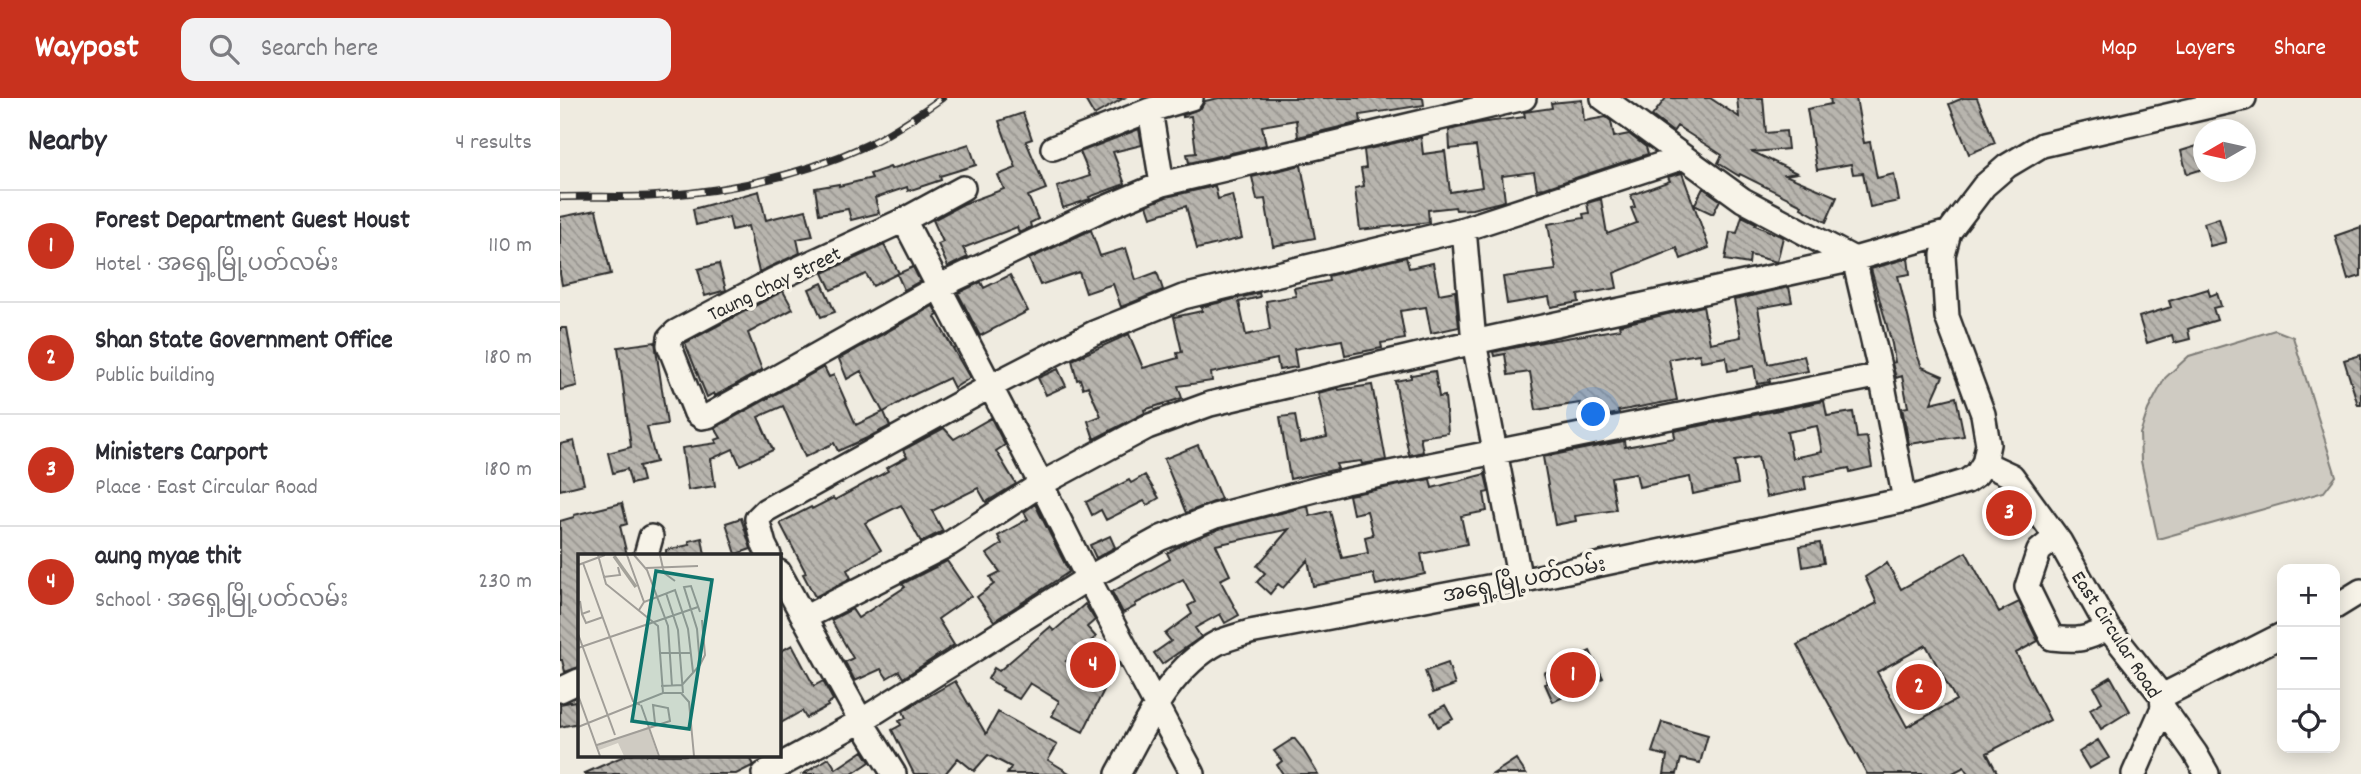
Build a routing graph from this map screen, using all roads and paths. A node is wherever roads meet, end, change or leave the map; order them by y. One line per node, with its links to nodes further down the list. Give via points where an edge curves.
1 (1191, 98): 5 (street)
2 (1524, 98): 8 (street)
3 (1603, 98): 7 (street)
4 (2244, 98): 12 (street, via 2042,145 1984,186)
5 (1150, 110): 6 (street); 8 (street)
6 (1054, 148)
7 (1684, 157): 11 (street); 13 (street, via 1743,200)
8 (1162, 184): 14 (street)
9 (964, 188): 10 (street, Taung Chay Street)
10 (904, 220): 14 (street); 14 (street, Taung Chay Street, via 676,332 669,345 696,413 708,416)
11 (1464, 229): 15 (street); 17 (street, via 1184,297 1094,333)
12 (1949, 232): 13 (street); 19 (street, via 1943,255 1947,317 1983,414)
13 (1854, 259): 15 (street); 16 (street)
14 (938, 287): 17 (street)
15 (1474, 342): 18 (street); 20 (street, via 1210,404 1147,427)
16 (1881, 375): 18 (street); 21 (street)
17 (991, 386): 20 (street); 23 (street, via 766,510 757,519)
18 (1495, 452): 25 (street, via 1345,482 1215,516 1161,538); 26 (street)
19 (1984, 463): 21 (street, အရှေ့မြို့ပတ်လမ်း, via 1967,481); 22 (street, East Circular Road, via 2012,476)
20 (1041, 484): 25 (street); 29 (street, via 949,544)
21 (1905, 500): 26 (street, အရှေ့မြို့ပတ်လမ်း)
22 (2056, 537): 30 (street, East Circular Road); 30 (street, via 2039,551 2027,587 2052,638 2090,638)
23 (768, 554)
24 (780, 574): 29 (street)
25 (1088, 578): 35 (street); 36 (street)
26 (1520, 581): 35 (street, အရှေ့မြို့ပတ်လမ်း, via 1221,641 1202,653)
27 (2361, 591): 28 (street)
28 (2340, 604)
29 (804, 618): 36 (street)
30 (2108, 628): 34 (street, East Circular Road)
31 (2277, 638): 34 (street)
32 (578, 681): 33 (street)
33 (560, 690)
34 (2162, 702): 41 (street); 42 (street, East Circular Road)
35 (1156, 705): 39 (street, အရှေ့မြို့ပတ်လမ်း); 40 (street)
36 (861, 721): 37 (street); 38 (street)
37 (764, 774)
38 (894, 774)
39 (1118, 774)
40 (1193, 774)
41 (2134, 774)
42 (2207, 774)

